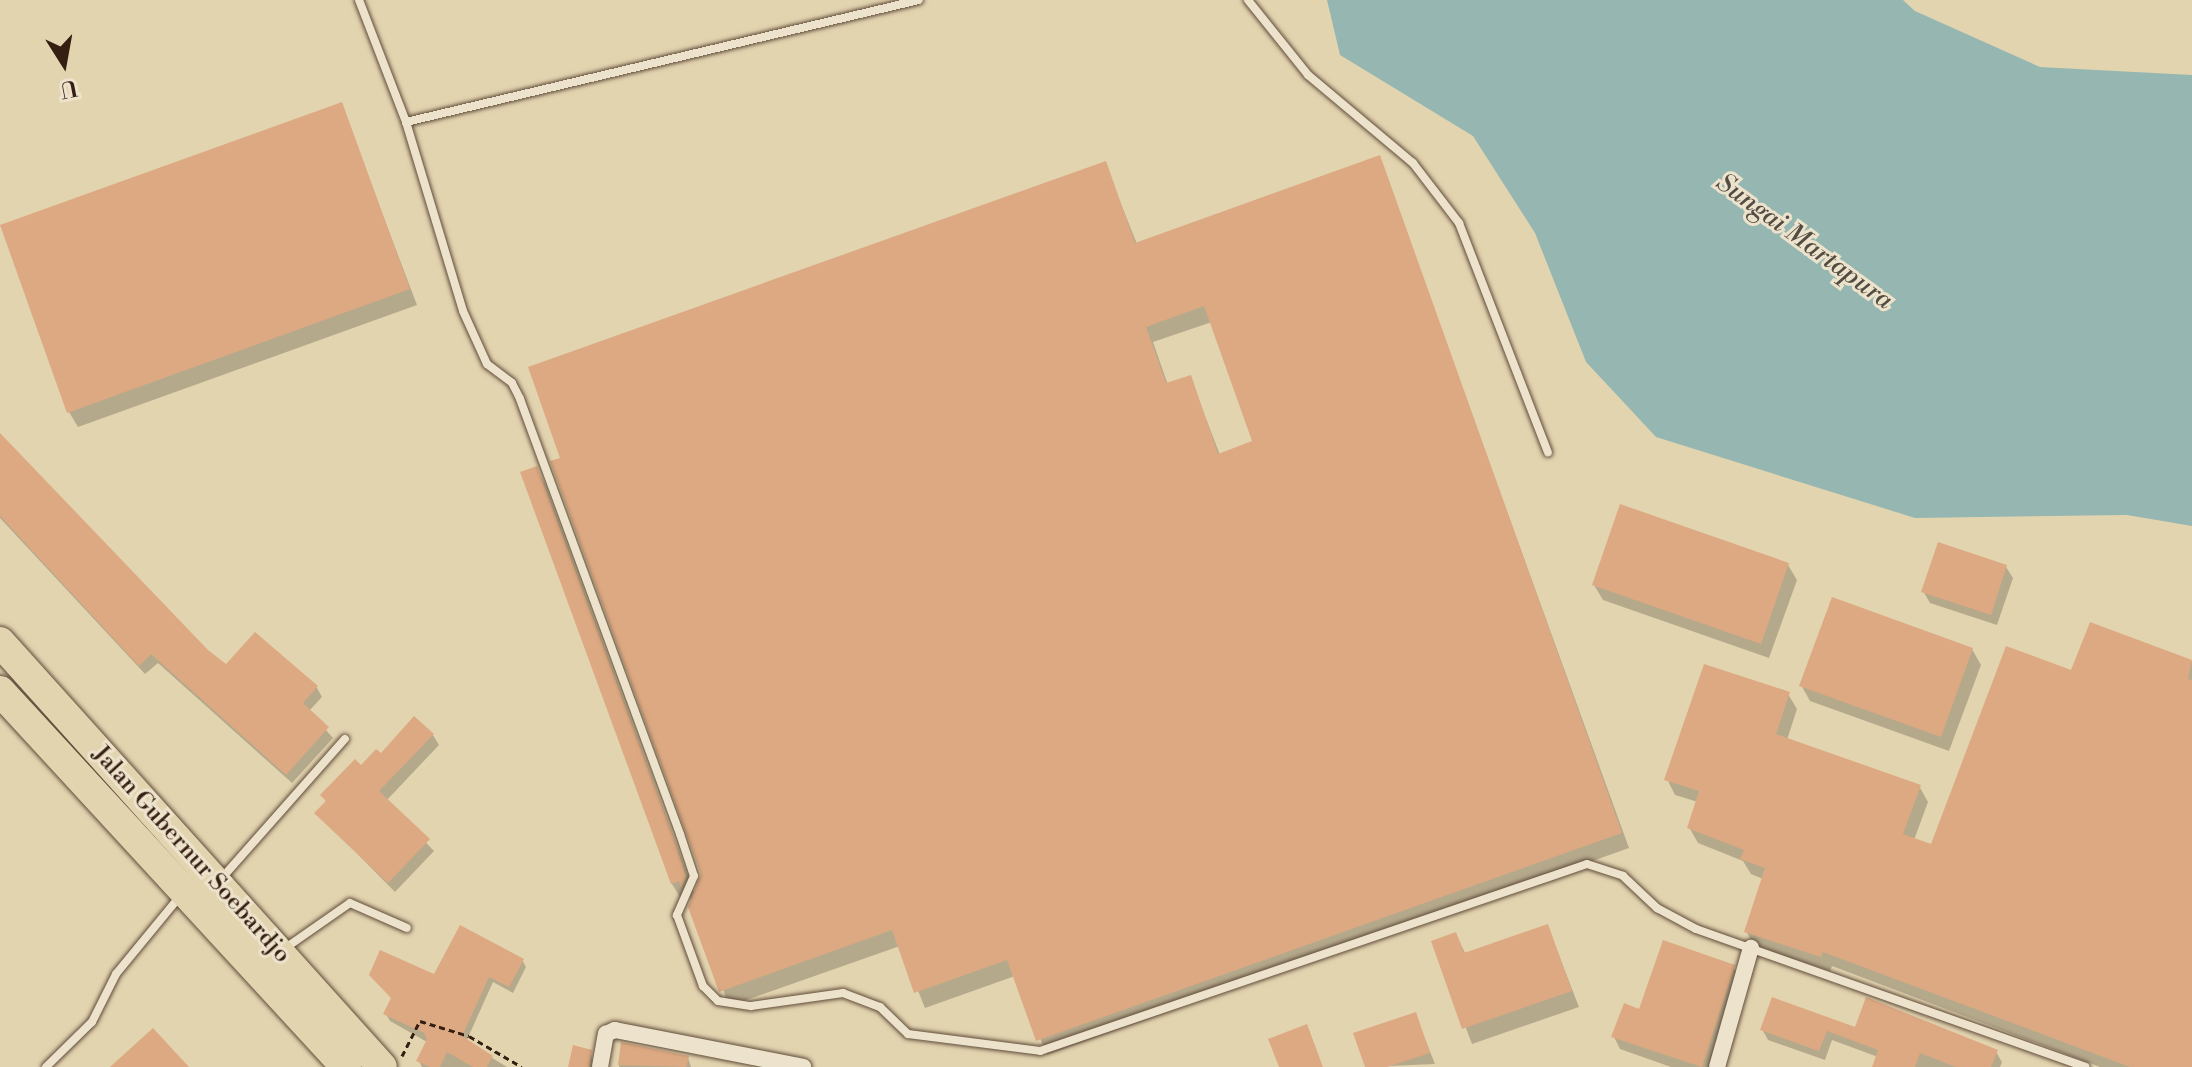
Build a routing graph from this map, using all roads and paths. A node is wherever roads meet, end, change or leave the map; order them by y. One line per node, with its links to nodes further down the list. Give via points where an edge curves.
1 (359, 0): 4 (lane)
2 (919, 0): 4 (lane)
3 (1248, 0): 5 (lane, via 1308,75 1413,163 1459,223)
4 (406, 122): 14 (lane, via 463,311 487,364 512,383 520,399 680,834 694,876 677,915 703,986 718,1001 751,1006 843,993 880,1007 908,1034 1026,1053 1058,1049 1587,864 1623,876 1673,918)
5 (1548, 452)
6 (0, 642): 9 (highway, Jalan Gubernur Soebardjo)
7 (0, 691): 10 (highway, Jalan Gubernur Soebardjo)
8 (345, 739): 11 (lane)
9 (156, 813): 10 (highway); 11 (highway, Jalan Gubernur Soebardjo)
10 (130, 834): 12 (highway, Jalan Gubernur Soebardjo)
11 (217, 884): 15 (highway, Jalan Gubernur Soebardjo)
12 (183, 892): 16 (lane, via 116,974 92,1022); 17 (highway, Jalan Gubernur Soebardjo)
13 (407, 928): 15 (lane, via 350,903)
14 (1751, 948): 23 (street); 24 (lane)
15 (278, 953): 18 (highway, Jalan Gubernur Soebardjo)
16 (46, 1067)
17 (346, 1067)
18 (382, 1067)
19 (396, 1067): 20 (path, via 420,1021 469,1036)
20 (522, 1067)
21 (600, 1067): 22 (street, via 606,1034 615,1030)
22 (803, 1067)
23 (1717, 1067)
24 (2085, 1067)

